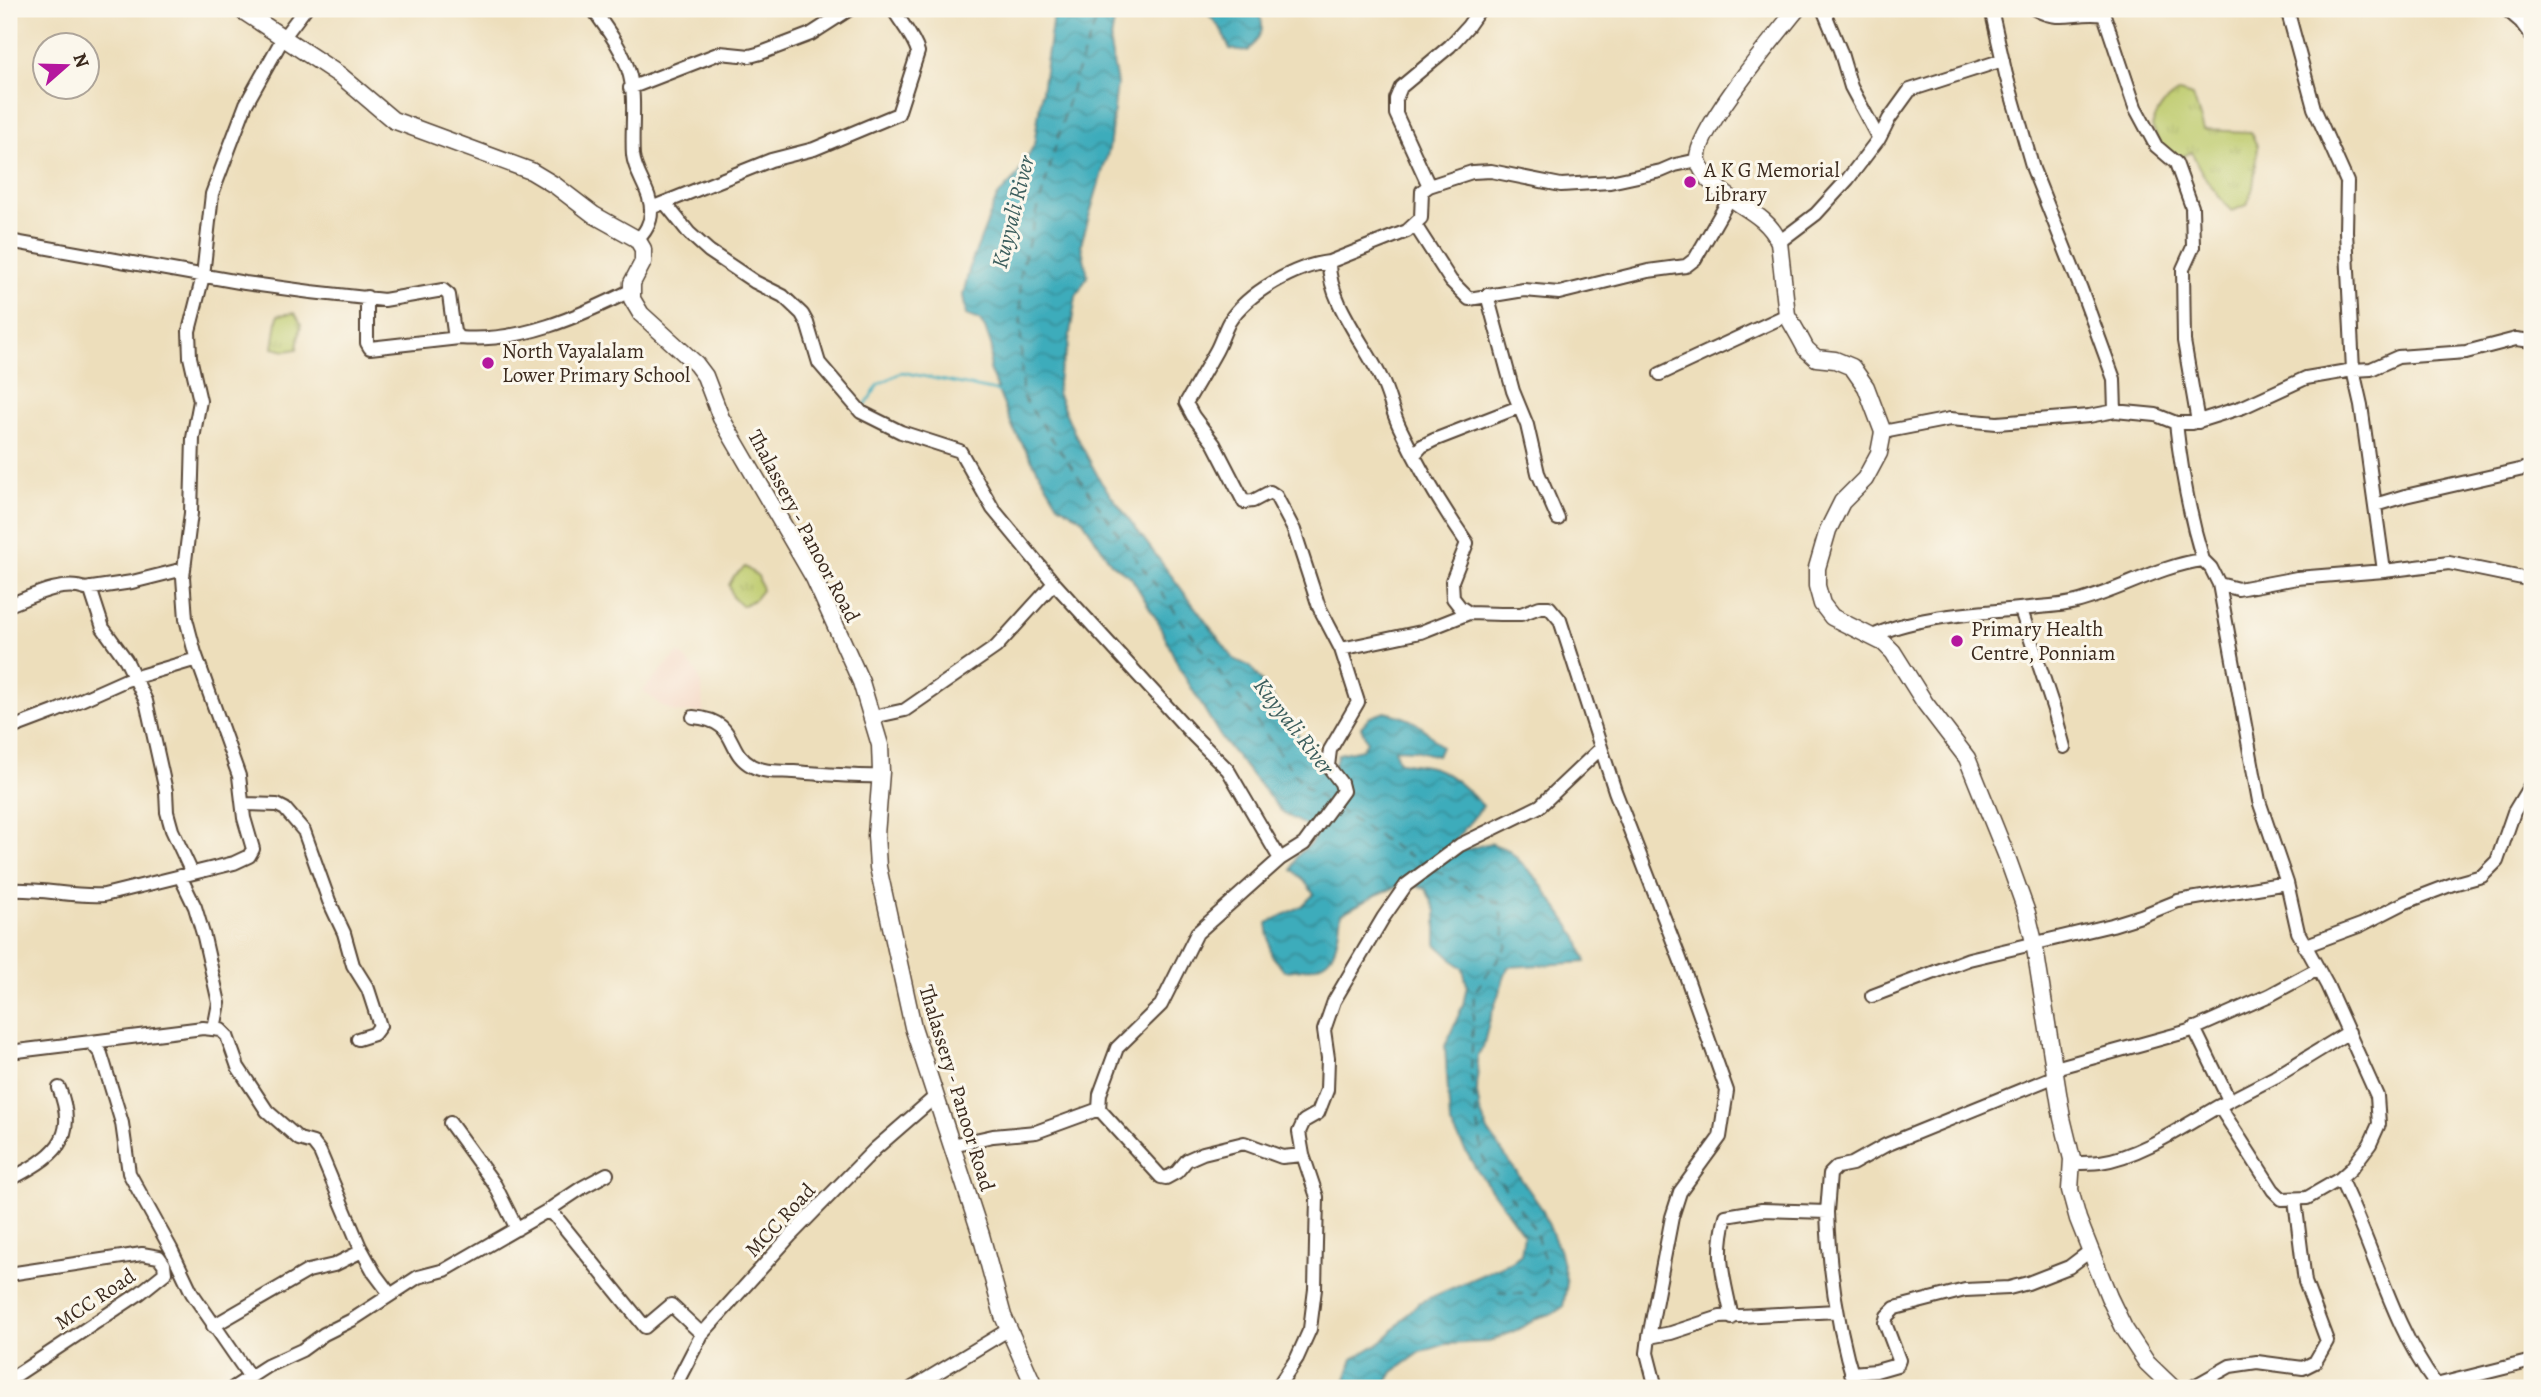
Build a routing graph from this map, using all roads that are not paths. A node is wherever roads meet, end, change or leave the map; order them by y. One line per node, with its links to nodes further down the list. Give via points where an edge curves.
1 (240, 9): 15 (main road)
2 (305, 9): 15 (street)
3 (593, 9): 17 (street, via 629,70)
4 (850, 9): 17 (street, via 811,34 761,53 720,53)
5 (893, 9): 22 (street, via 918,52 898,114)
6 (1480, 9): 20 (street, via 1450,46 1401,87 1396,99 1396,114)
7 (1797, 9): 19 (main road, via 1716,117)
8 (1823, 9): 18 (street, via 1851,87)
9 (1991, 9): 16 (street)
10 (2035, 9): 13 (street, via 2064,18)
11 (2287, 9): 36 (street, via 2314,108 2347,182)
12 (2506, 9): 14 (street)
13 (2103, 12): 40 (street, via 2135,107 2156,146 2176,163 2192,207 2193,247 2183,270 2184,329)
14 (2532, 37)
15 (283, 38): 25 (main road, via 341,76 393,120 531,171); 29 (street, via 246,104 212,194)
16 (2003, 60): 18 (street, via 1910,90); 39 (street, via 2032,169 2114,379)
17 (631, 88): 23 (street, via 633,158)
18 (1879, 139): 27 (street, via 1816,214)
19 (1698, 160): 20 (street, via 1610,182 1561,185 1491,171); 21 (main road, via 1707,178)
20 (1429, 186): 24 (street, via 1422,191 1421,218)
21 (1730, 198): 27 (main road, via 1758,215); 31 (street, via 1695,259 1686,266 1559,293 1524,290)
22 (665, 203): 23 (street); 51 (street, via 709,251 783,296 802,314 819,363 860,412 901,432 960,451 993,509)
23 (651, 208): 25 (street, via 645,234)
24 (1415, 225): 28 (street); 31 (street, via 1459,291 1469,299)
25 (637, 239): 30 (main road, via 643,262)
26 (9, 241): 29 (street)
27 (1779, 242): 33 (main road)
28 (1329, 262): 43 (street, via 1328,275); 58 (street, via 1282,277 1242,306 1186,403 1244,502 1270,492 1276,496)
29 (203, 276): 32 (street); 48 (street, via 189,331 200,401)
30 (632, 289): 34 (street, via 553,325 476,340); 62 (main road, Thalassery - Panoor Road, via 641,314 705,376 721,418 814,578 862,682)
31 (1487, 295): 38 (street)
32 (367, 297): 34 (street, via 384,300 443,290 449,295 454,332); 34 (street, via 370,348)
33 (1787, 315): 37 (street); 42 (main road, via 1816,358 1844,363 1861,377)
34 (459, 338)
35 (2532, 341): 36 (street, via 2516,339 2466,352 2398,357 2371,369)
36 (2353, 370): 40 (street, via 2306,378); 45 (street)
37 (1660, 374)
38 (1519, 407): 43 (street, via 1434,440); 46 (street, via 1538,473)
39 (2115, 411): 41 (street, via 2156,415); 42 (street, via 2008,423 1950,419)
40 (2198, 422): 41 (street)
41 (2176, 423): 47 (street, via 2189,513)
42 (1883, 432): 57 (main road, via 1879,453 1865,479 1842,502 1828,530 1816,586 1832,617)
43 (1414, 455): 56 (street, via 1467,543 1452,581 1453,598)
44 (2532, 467): 45 (street)
45 (2375, 505): 49 (street)
46 (1558, 519)
47 (2203, 560): 52 (street); 55 (street, via 2179,563 2073,603)
48 (184, 569): 53 (street); 59 (street, via 186,619)
49 (2384, 571): 50 (street, via 2449,563); 52 (street, via 2297,578 2238,589)
50 (2532, 580)
51 (1054, 583): 62 (street, via 996,647 905,710); 69 (street, via 1228,770)
52 (2219, 584): 71 (street, via 2259,802)
53 (90, 588): 54 (street, via 57,589); 60 (street, via 103,628)
54 (9, 604)
55 (2021, 610): 57 (street, via 1914,623); 64 (street)
56 (1469, 614): 58 (street, via 1421,632); 65 (street, via 1521,614 1540,607 1555,612)
57 (1871, 637): 73 (main road, via 1893,652 1967,758 2007,857)
58 (1341, 649): 69 (street, via 1358,702 1330,750 1328,766 1343,791 1304,844)
59 (197, 659): 60 (street); 68 (street, via 239,776)
60 (134, 677): 63 (street); 70 (street, via 146,701 172,830)
61 (694, 717): 66 (street, via 711,719 724,729 740,756 763,771)
62 (873, 717): 66 (main road, Thalassery - Panoor Road)
63 (9, 729)
64 (2064, 747)
65 (1601, 748): 90 (street, via 1540,806 1460,845 1406,885 1334,1001 1324,1030 1328,1090 1318,1113 1300,1126); 108 (street, via 1727,1091 1720,1137 1681,1192 1672,1217)
66 (881, 776): 85 (main road, Thalassery - Panoor Road, via 876,835 883,896 914,1027)
67 (2532, 782): 74 (street, via 2514,812 2497,861 2482,876 2406,902)
68 (243, 804): 70 (street, via 253,849 249,856); 80 (street, via 277,805 304,831 380,1027)
69 (1280, 859): 87 (street, via 1197,933 1161,1005 1117,1048)
70 (186, 875): 72 (street, via 83,897); 78 (street, via 219,1003)
71 (2287, 883): 73 (street, via 2178,901 2112,925); 74 (street)
72 (9, 890)
73 (2034, 942): 76 (street, via 1969,959); 83 (main road)
74 (2304, 946): 75 (street)
75 (2318, 969): 77 (street); 79 (street)
76 (1872, 996)
77 (2194, 1028): 83 (street); 86 (street)
78 (215, 1029): 81 (street); 99 (street, via 227,1036 238,1067 267,1111 320,1152)
79 (2349, 1032): 86 (street); 93 (street, via 2377,1096 2379,1124 2370,1144)
80 (358, 1039)
81 (92, 1042): 82 (street); 105 (street, via 101,1054 122,1123 129,1173)
82 (9, 1052)
83 (2056, 1072): 91 (main road); 97 (street, via 1837,1167 1830,1174)
84 (60, 1088): 94 (street, via 68,1117 59,1147)
85 (936, 1096): 89 (main road, Thalassery - Panoor Road); 107 (street, MCC Road, via 875,1149)
86 (2224, 1103): 91 (street, via 2125,1155); 95 (street, via 2273,1190 2283,1199)
87 (1099, 1109): 89 (street, via 1036,1132); 90 (street, via 1161,1177 1177,1172 1187,1160 1203,1153 1244,1143 1282,1157)
88 (450, 1123): 98 (street, via 495,1185)
89 (952, 1145): 106 (main road, Thalassery - Panoor Road)
90 (1303, 1155): 118 (street, via 1317,1197 1315,1289 1310,1329)
91 (2072, 1163): 100 (main road, via 2070,1190)
92 (607, 1174): 96 (street)
93 (2340, 1179): 95 (street); 113 (street, via 2412,1348)
94 (9, 1180)
95 (2295, 1200): 122 (street, via 2305,1282 2327,1341 2324,1350 2303,1368 2257,1362 2230,1366)
96 (547, 1211): 98 (street); 107 (street, via 645,1327 671,1305)
97 (1827, 1212): 103 (street); 104 (street, via 1762,1210 1726,1216 1721,1274)
98 (517, 1228): 102 (street, via 470,1257 418,1277)
99 (360, 1247): 102 (street); 105 (street, via 358,1253 308,1271)
100 (2090, 1251): 110 (street, via 2069,1267 2028,1283 1965,1290 1895,1308 1885,1323 1897,1365); 121 (main road, via 2124,1328 2147,1363)
101 (9, 1274): 112 (street, MCC Road, via 142,1254 159,1256 165,1273)
102 (390, 1294): 111 (street)
103 (1837, 1311): 104 (street); 110 (street)
104 (1732, 1318): 108 (street, via 1720,1317)
105 (214, 1326): 111 (street)
106 (1008, 1330): 116 (street); 117 (main road, Thalassery - Panoor Road)
107 (702, 1334): 115 (street, MCC Road)
108 (1649, 1336): 119 (street, via 1647,1353)
109 (2532, 1361): 113 (street)
110 (1851, 1373): 120 (street)
111 (250, 1377): 114 (street)
112 (9, 1380)
113 (2437, 1387)
114 (233, 1388)
115 (674, 1388)
116 (912, 1388)
117 (1035, 1388)
118 (1277, 1388)
119 (1656, 1388)
120 (1856, 1388)
121 (2173, 1388)
122 (2190, 1388)

